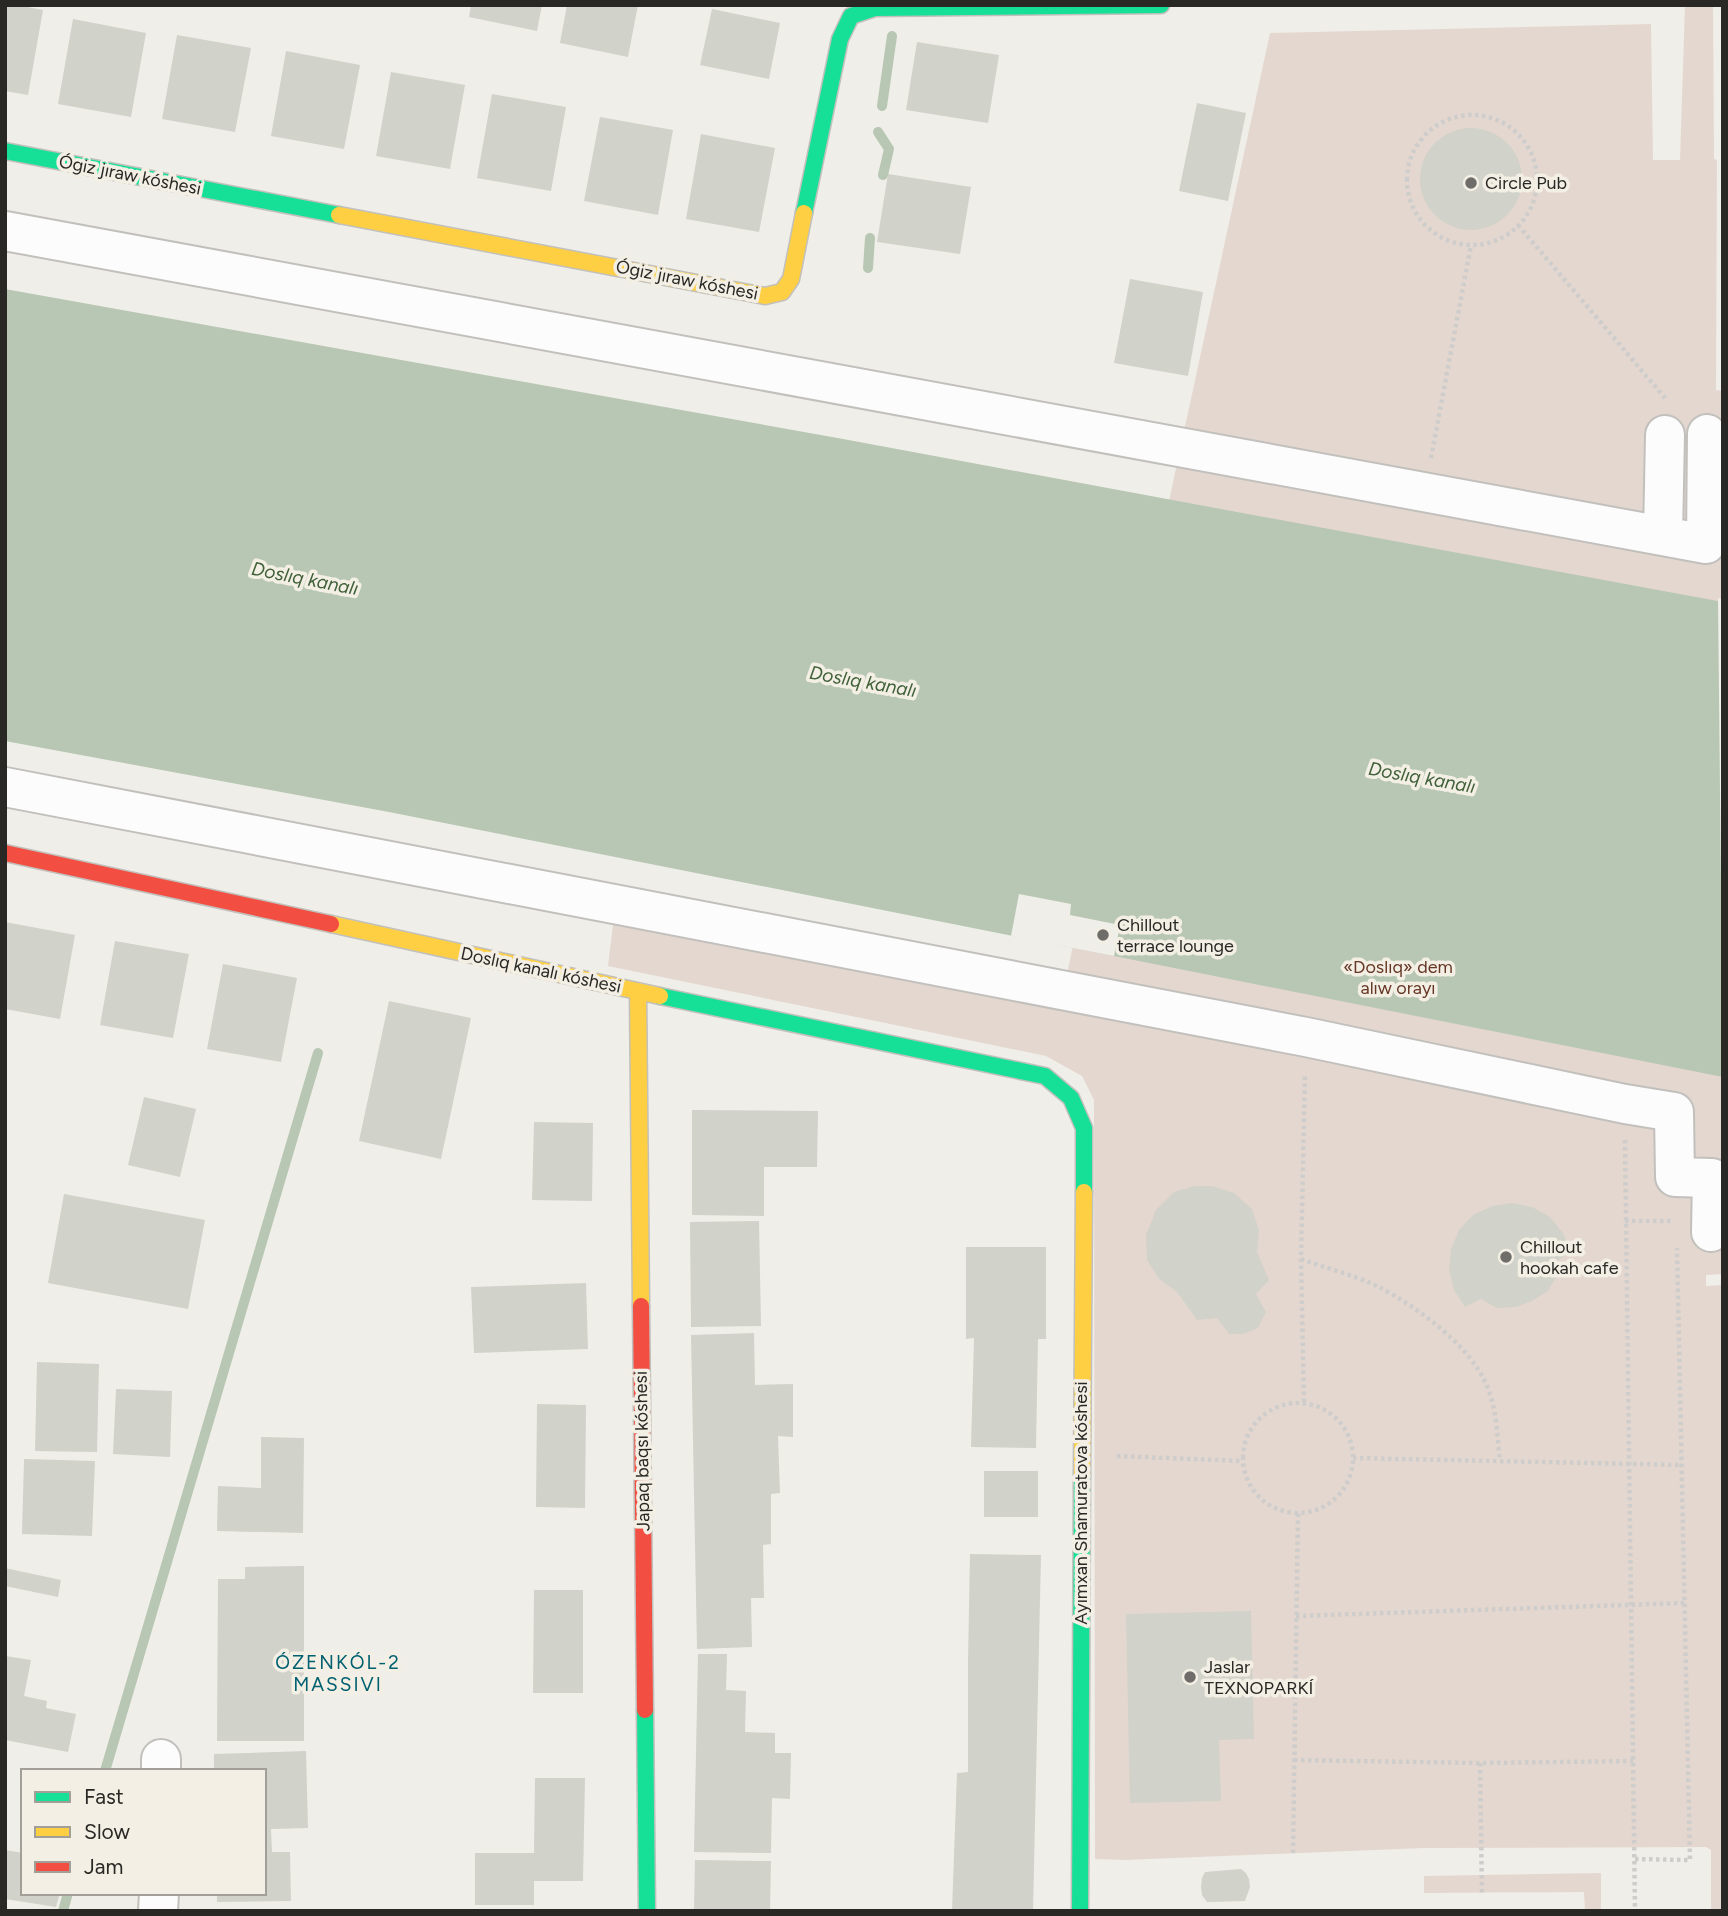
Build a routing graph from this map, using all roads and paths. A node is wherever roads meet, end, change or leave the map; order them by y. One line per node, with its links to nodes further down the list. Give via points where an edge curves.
1 (1161, 5): 2 (street, Ógiz jıraw kóshesi, via 875,8 851,16 840,40 791,279 782,292 765,296)
2 (5, 151)
3 (1518, 225): 5 (path, via 1492,242); 5 (path, via 1535,197 1537,176 1521,137 1504,123 1485,116 1463,115 1443,121 1425,134 1413,151 1407,172 1408,194 1430,231 1449,242); 6 (path)
4 (5, 231): 8 (street)
5 (1471, 246): 8 (path)
6 (1666, 418): 9 (street)
7 (1707, 434): 9 (street, via 1706,544)
8 (1425, 492): 9 (street)
9 (1663, 536)
10 (5, 787): 13 (street)
11 (5, 853): 12 (street, Doslıq kanalı kóshesi)
12 (638, 991): 14 (street, Doslıq kanalı kóshesi, via 1045,1076); 37 (street, Japaq baqsı kóshesi)
13 (1306, 1037): 15 (street); 19 (path)
14 (1071, 1098): 21 (street, Ayımxan Shamuratova kóshesi, via 1084,1129)
15 (1625, 1104): 16 (street, via 1674,1112); 17 (path)
16 (1675, 1177): 17 (path, via 1676,1220); 18 (street, via 1712,1178)
17 (1625, 1221): 25 (path)
18 (1694, 1240): 26 (path)
19 (1301, 1259): 20 (path); 23 (path, via 1376,1286 1434,1322 1468,1355 1487,1386)
20 (1304, 1402): 22 (path, via 1335,1417 1346,1430); 24 (path, via 1267,1411 1253,1424)
21 (1081, 1455): 24 (path); 38 (street, Ayımxan Shamuratova kóshesi)
22 (1353, 1458): 23 (path); 27 (path, via 1348,1481 1338,1496 1325,1507)
23 (1500, 1460): 25 (path)
24 (1242, 1461): 27 (path, via 1257,1496 1272,1507)
25 (1629, 1465): 26 (path); 29 (path)
26 (1682, 1465): 28 (path)
27 (1298, 1513): 30 (path)
28 (1685, 1602): 29 (path); 35 (path, via 1690,1860)
29 (1630, 1604): 30 (path); 32 (path)
30 (1296, 1616): 31 (path)
31 (1294, 1760): 33 (path); 34 (path)
32 (1633, 1760): 33 (path); 35 (path)
33 (1479, 1763): 36 (path)
34 (1293, 1853)
35 (1635, 1859): 39 (path)
36 (1482, 1893)
37 (646, 1911)
38 (1080, 1911)
39 (1635, 1911)

